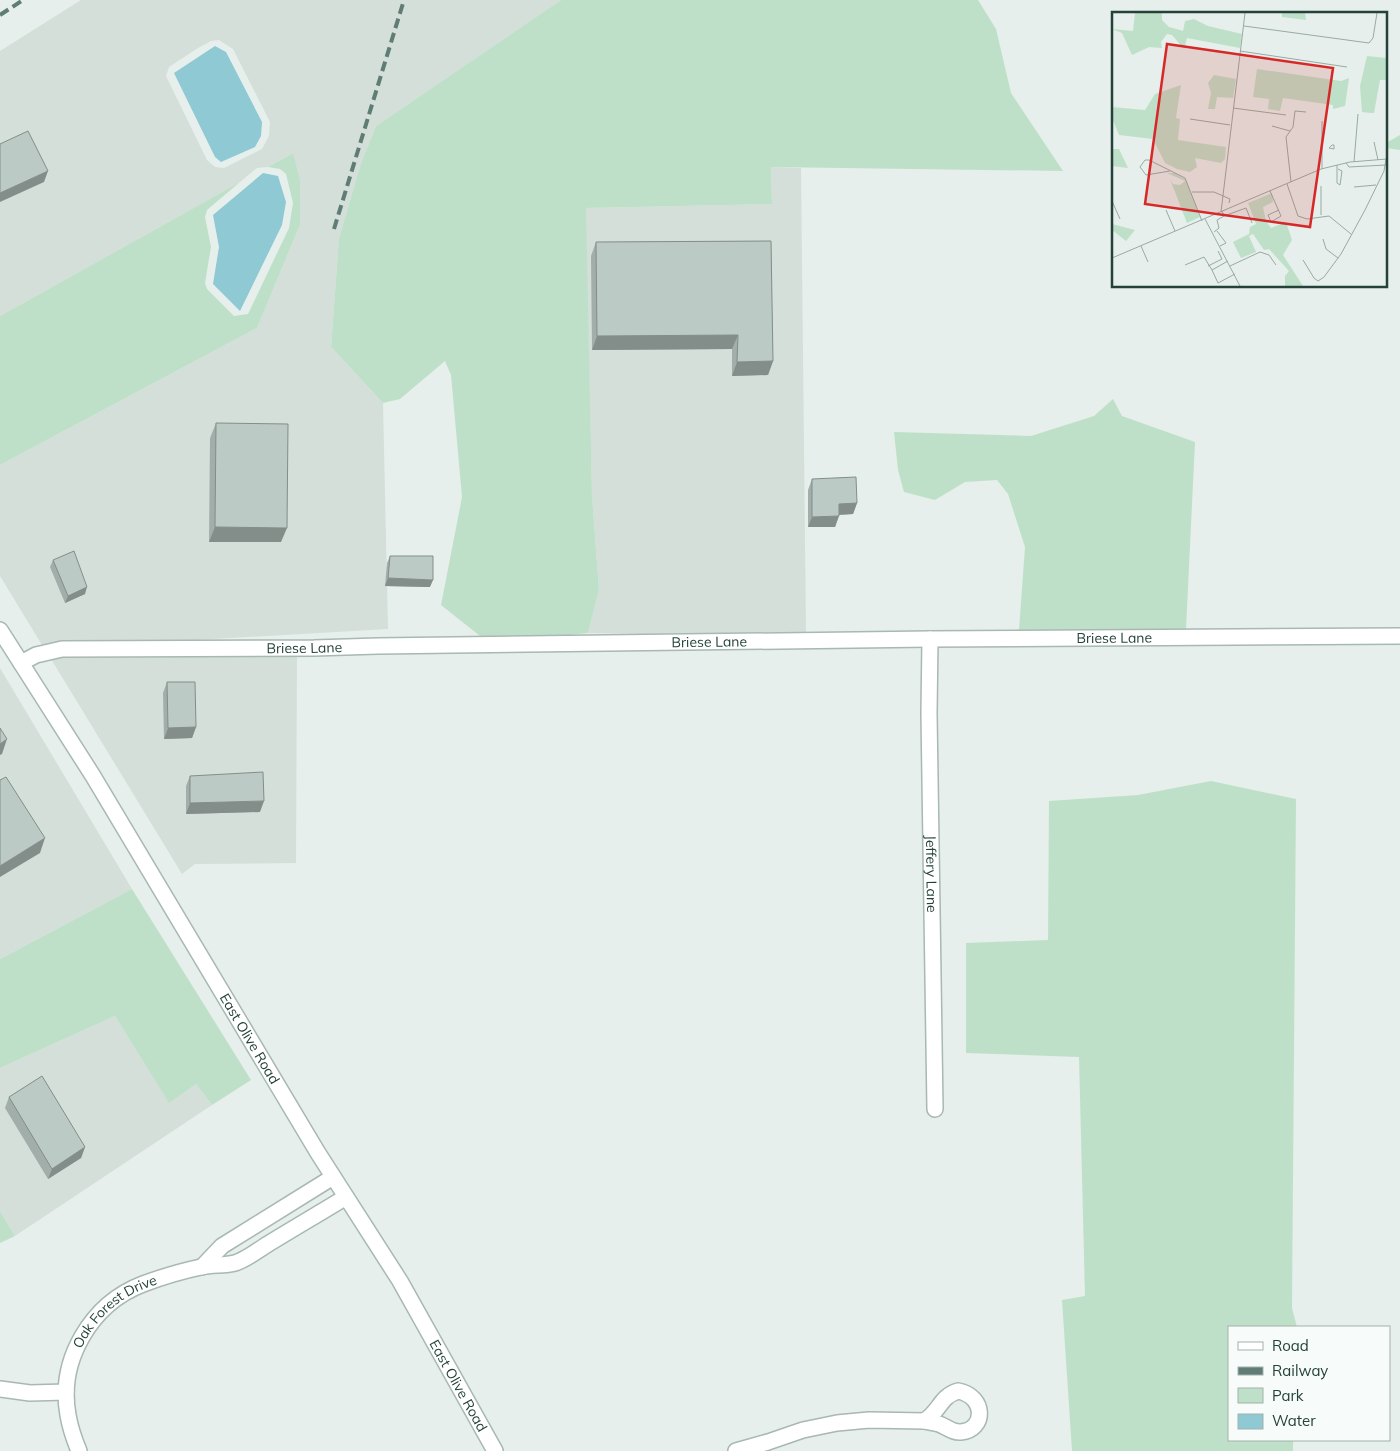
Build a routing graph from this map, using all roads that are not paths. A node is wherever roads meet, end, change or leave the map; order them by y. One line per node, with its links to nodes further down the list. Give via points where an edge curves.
1 (0, 630): 4 (street, East Olive Road)
2 (1400, 636): 3 (street, Briese Lane)
3 (930, 639): 4 (street, Briese Lane, via 62,649); 5 (street, Jeffery Lane)
4 (21, 662): 6 (street, East Olive Road)
5 (935, 1109)
6 (333, 1177): 7 (street, East Olive Road); 8 (street, via 222,1246)
7 (346, 1197): 8 (street, Oak Forest Drive, via 236,1262); 13 (street, East Olive Road, via 400,1281)
8 (202, 1267): 10 (street, Oak Forest Drive, via 143,1284 106,1307 92,1322 74,1352)
9 (0, 1390): 10 (street)
10 (66, 1392): 12 (street, Oak Forest Drive, via 67,1413)
11 (924, 1421): 14 (street, via 869,1420 837,1424 804,1430)
12 (79, 1451)
13 (495, 1451)
14 (736, 1451)

